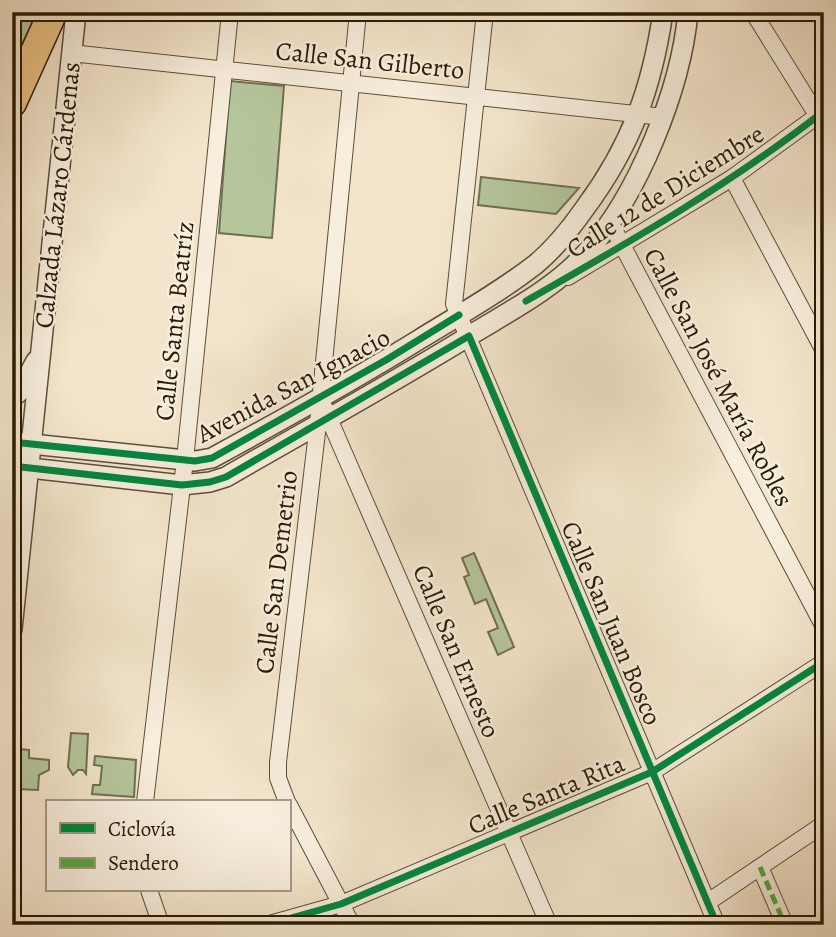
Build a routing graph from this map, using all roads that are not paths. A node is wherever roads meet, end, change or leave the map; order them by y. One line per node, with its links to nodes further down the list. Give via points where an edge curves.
1 (53, 12): 13 (highway, Calzada Lázaro Cárdenas)
2 (76, 12): 9 (street, Calzada Lázaro Cárdenas)
3 (230, 12): 10 (street, Calle Santa Beatríz)
4 (358, 12): 11 (street, Calle San Demetrio)
5 (485, 12): 12 (street, Calle San Juan Bosco)
6 (663, 12): 14 (street, Avenida San Ignacio)
7 (688, 12): 15 (street, Avenida San Ignacio, via 678,71)
8 (753, 12): 16 (street)
9 (71, 53): 10 (street, Calle San Gilberto); 23 (street, Calzada Lázaro Cárdenas)
10 (224, 69): 11 (street, Calle San Gilberto); 30 (street, Calle Santa Beatríz)
11 (351, 83): 12 (street, Calle San Gilberto); 26 (street, Calle San Demetrio)
12 (477, 96): 14 (street, Calle San Gilberto); 21 (street, Calle San Juan Bosco, via 454,304)
13 (12, 103)
14 (639, 114): 15 (street, Calle San Gilberto); 21 (street, Avenida San Ignacio, via 609,173 569,231 538,262)
15 (663, 117): 18 (street, Avenida San Ignacio)
16 (822, 117): 17 (street, Calle 12 de Diciembre)
17 (732, 178): 19 (street, Calle 12 de Diciembre); 24 (street)
18 (611, 224): 19 (street, Calle San José María Robles); 20 (street, Avenida San Ignacio, via 585,255)
19 (623, 246): 20 (street, Calle 12 de Diciembre); 36 (street, Calle San José María Robles)
20 (526, 301): 22 (street, Avenida San Ignacio)
21 (459, 315): 22 (street, Calle San Juan Bosco); 26 (street, Avenida San Ignacio)
22 (468, 337): 27 (street, Avenida San Ignacio); 38 (street, Calle San Juan Bosco)
23 (41, 350): 25 (street); 29 (street, Calzada Lázaro Cárdenas)
24 (824, 351)
25 (12, 398)
26 (321, 398): 27 (street, Calle San Demetrio); 30 (street, Avenida San Ignacio, via 212,458)
27 (324, 421): 32 (street, Avenida San Ignacio, via 226,477); 40 (street, Calle San Demetrio, via 278,762); 43 (street, Calle San Ernesto)
28 (12, 442): 29 (street, Avenida San Ignacio)
29 (32, 444): 30 (street, Avenida San Ignacio); 31 (street, Calzada Lázaro Cárdenas)
30 (185, 460): 32 (street, Calle Santa Beatríz)
31 (21, 467): 32 (street, Avenida San Ignacio); 35 (street, Calzada Lázaro Cárdenas)
32 (182, 485): 39 (street, Calle Santa Beatríz)
33 (12, 522): 34 (street)
34 (12, 576)
35 (12, 626)
36 (824, 627)
37 (824, 662): 38 (street, Calle Santa Rita)
38 (652, 772): 43 (street, Calle Santa Rita); 46 (street, Calle San Juan Bosco)
39 (145, 800)
40 (286, 800)
41 (290, 808): 47 (street, Calle San Demetrio)
42 (824, 824): 44 (street)
43 (509, 833): 47 (street, Calle Santa Rita); 51 (street, Calle San Ernesto)
44 (760, 867): 46 (street); 53 (street)
45 (150, 892): 48 (street)
46 (708, 902): 52 (street, Calle San Juan Bosco)
47 (341, 904): 49 (street, Calle Santa Rita); 50 (street, Calle San Demetrio)
48 (161, 925)
49 (266, 925)
50 (352, 925)
51 (549, 925)
52 (718, 925)
53 (785, 925)

